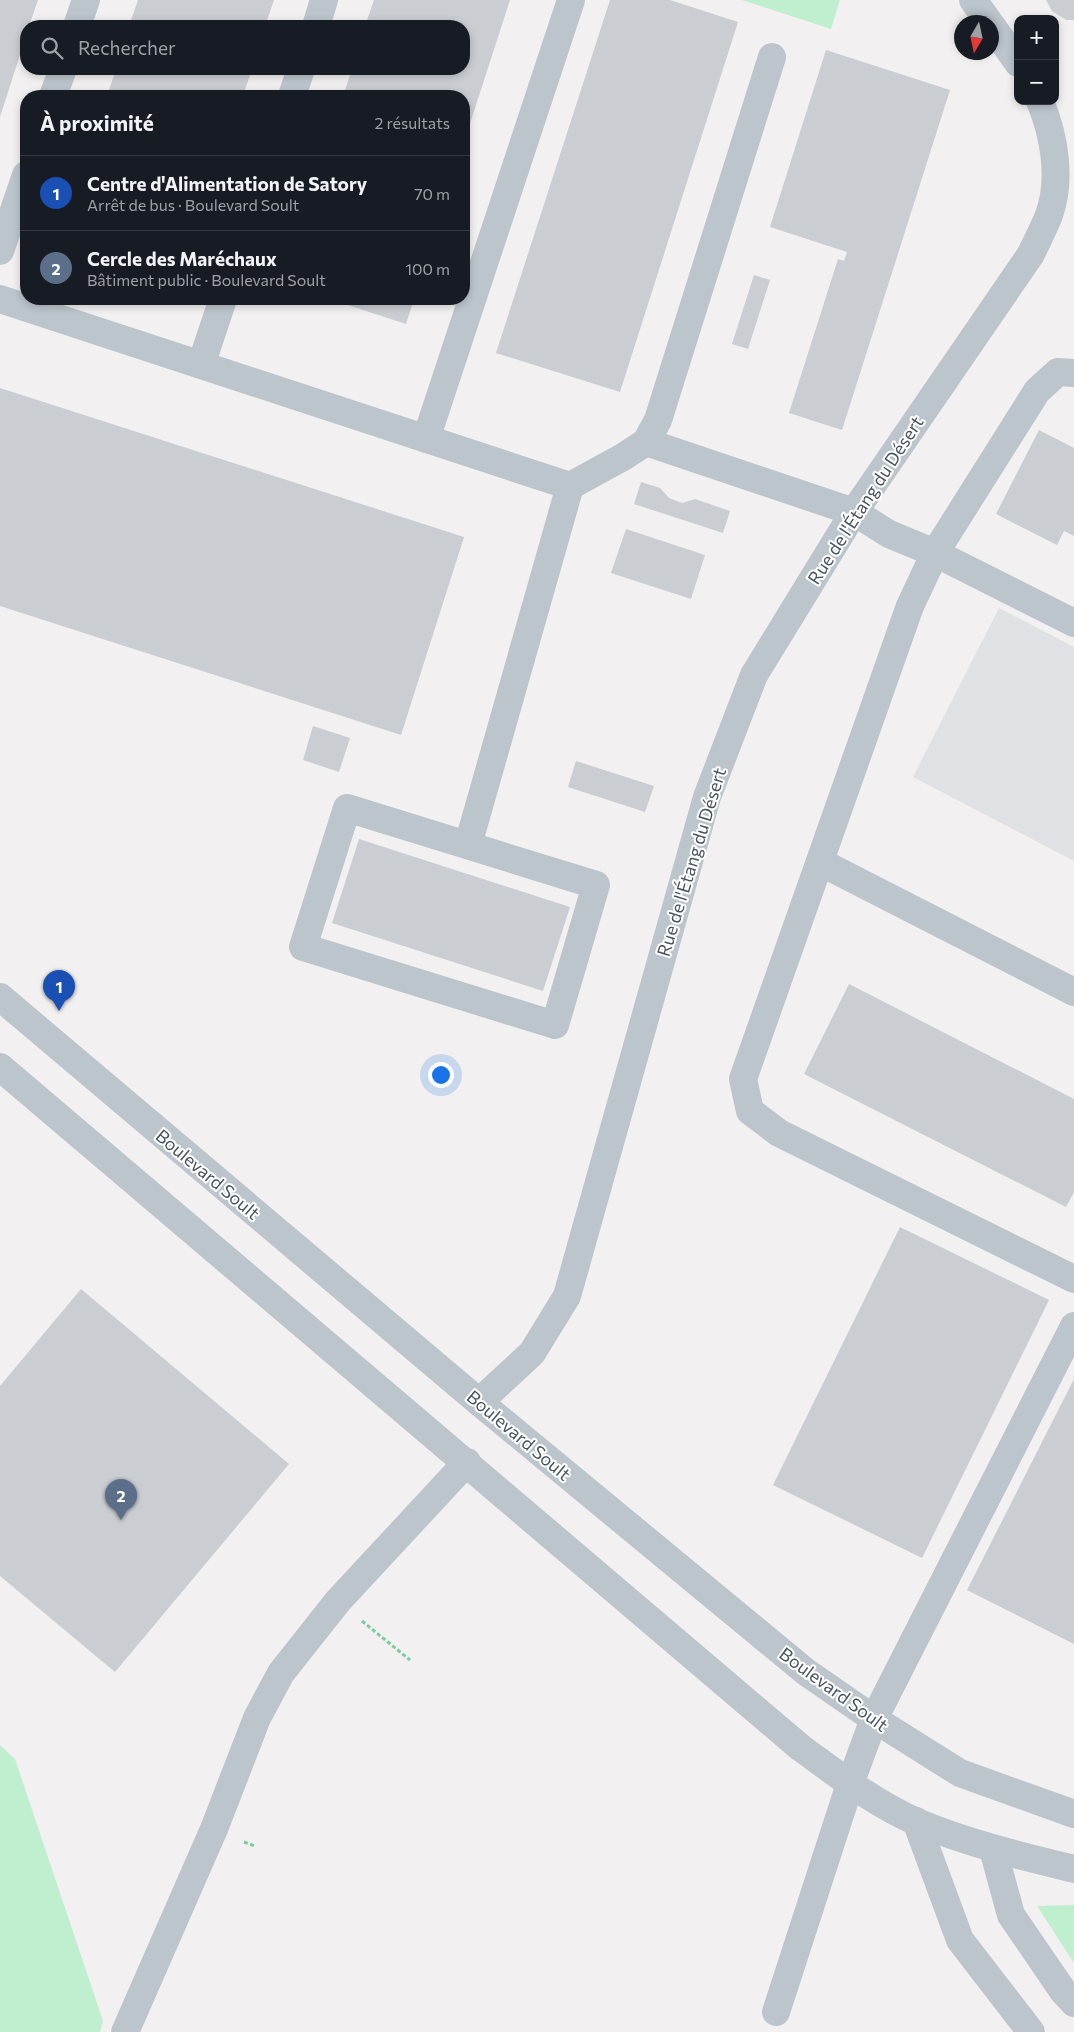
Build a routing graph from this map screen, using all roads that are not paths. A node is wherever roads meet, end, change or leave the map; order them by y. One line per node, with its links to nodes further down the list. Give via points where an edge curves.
1 (86, 0): 6 (street)
2 (324, 0): 7 (street)
3 (571, 0): 22 (street)
4 (973, 0): 5 (street)
5 (984, 15)
6 (79, 20)
7 (318, 20)
8 (999, 36): 10 (street)
9 (772, 57): 23 (street, via 658,420)
10 (1015, 60)
11 (60, 75): 13 (street)
12 (299, 75): 14 (street)
13 (55, 90)
14 (294, 90)
15 (1042, 105): 25 (street, Rue de l'Étang du Désert, via 1048,121 1056,170 1050,213 1031,254)
16 (20, 193): 17 (street)
17 (0, 252)
18 (0, 299): 20 (street)
19 (221, 305): 20 (street)
20 (201, 365): 22 (street)
21 (1074, 373): 26 (street, via 1058,372 1037,391)
22 (426, 439): 24 (street)
23 (646, 442): 24 (street); 25 (street)
24 (570, 486): 28 (street)
25 (854, 512): 26 (street, via 889,534); 35 (street, Rue de l'Étang du Désert, via 754,676 707,798 567,1296 532,1353)
26 (935, 553): 27 (street); 29 (street, via 910,606)
27 (1074, 622)
28 (468, 845): 28 (street, via 347,808 303,947 555,1025 596,885)
29 (820, 862): 30 (street); 33 (street, via 743,1079 750,1111 779,1134)
30 (1074, 992)
31 (0, 998): 35 (street, Boulevard Soult)
32 (0, 1067): 36 (street)
33 (1074, 1278)
34 (1074, 1326): 37 (street)
35 (478, 1402): 37 (street, Boulevard Soult, via 806,1672)
36 (467, 1462): 38 (street, via 801,1748); 45 (street, via 338,1602 281,1673 257,1718 214,1829)
37 (874, 1719): 38 (street); 39 (street, Boulevard Soult, via 960,1774)
38 (850, 1784): 40 (street); 44 (street)
39 (1074, 1814)
40 (916, 1821): 41 (street); 46 (street, via 960,1940)
41 (993, 1849): 42 (street); 43 (street, via 1011,1915)
42 (1074, 1869)
43 (1074, 2002)
44 (776, 2012)
45 (125, 2032)
46 (1031, 2032)

